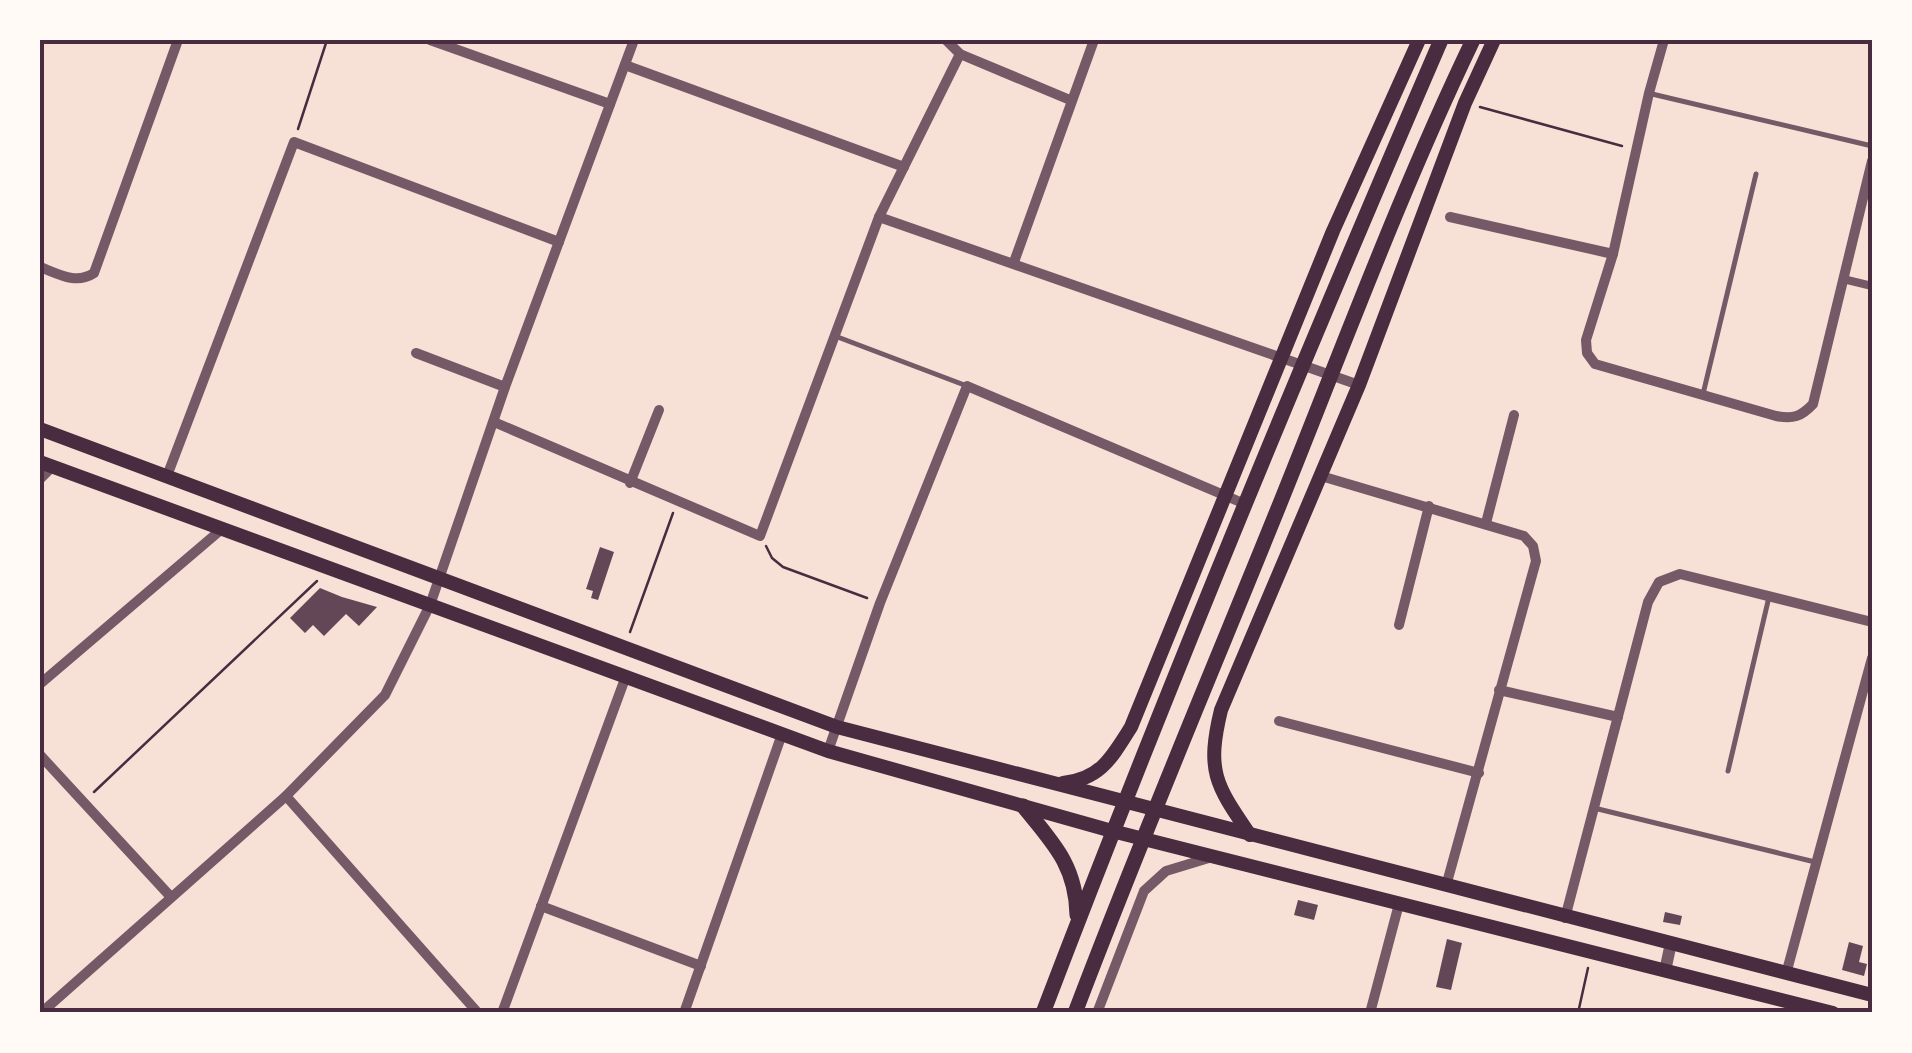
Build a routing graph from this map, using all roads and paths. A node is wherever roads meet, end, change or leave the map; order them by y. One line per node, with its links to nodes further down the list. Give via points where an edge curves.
1 (178, 40): 29 (street, via 94,273 70,279)
2 (327, 40): 18 (path)
3 (430, 40): 17 (street)
4 (634, 40): 13 (street)
5 (1094, 40): 15 (street)
6 (1419, 40): 34 (main road)
7 (1441, 40): 35 (main road)
8 (1473, 40): 36 (main road)
9 (1494, 40): 16 (main road)
10 (1664, 40): 14 (street)
11 (944, 41): 12 (street)
12 (960, 54): 15 (street); 22 (street)
13 (625, 66): 17 (street); 22 (street)
14 (1649, 93): 19 (lane); 20 (street)
15 (1070, 100): 28 (street)
16 (1465, 103): 20 (path); 37 (main road)
17 (610, 104): 26 (street)
18 (294, 142): 26 (street); 46 (street)
19 (1872, 146)
20 (1638, 150): 27 (street)
21 (1872, 161): 30 (street)
22 (904, 167): 24 (street)
23 (1756, 174): 40 (lane)
24 (879, 216): 28 (street); 32 (street)
25 (1450, 217): 27 (street)
26 (559, 242): 39 (street)
27 (1613, 254): 40 (street, via 1587,353 1611,371)
28 (1014, 262): 34 (street)
29 (40, 266)
30 (1843, 279): 31 (street); 40 (street, via 1813,404 1804,414 1792,419)
31 (1872, 286)
32 (835, 336): 38 (lane); 56 (street)
33 (416, 353): 39 (street)
34 (1284, 356): 35 (street); 50 (main road)
35 (1302, 363): 36 (street); 52 (main road)
36 (1330, 373): 37 (street); 83 (main road)
37 (1359, 385): 47 (main road)
38 (967, 386): 50 (street); 60 (street)
39 (505, 387): 43 (street)
40 (1703, 394)
41 (660, 410): 49 (street)
42 (1514, 415): 54 (street)
43 (494, 422): 49 (street); 58 (street)
44 (40, 429): 46 (main road)
45 (47, 464): 48 (street); 55 (main road)
46 (166, 476): 58 (main road)
47 (1321, 476): 53 (street); 85 (main road, via 1213,743 1220,789)
48 (40, 480)
49 (630, 483): 51 (street)
50 (1225, 496): 52 (street); 77 (main road, via 1131,728 1105,768 1082,781)
51 (677, 500): 56 (street); 64 (path)
52 (1245, 504): 80 (main road)
53 (1429, 506): 54 (street); 63 (street)
54 (1486, 523): 68 (street, via 1524,536 1536,561)
55 (223, 528): 57 (main road); 67 (street)
56 (760, 536): 60 (path, via 783,567)
57 (331, 568): 61 (main road); 79 (path)
58 (437, 576): 61 (street); 64 (main road)
59 (1769, 597): 62 (street); 69 (street, via 1680,574 1659,582); 75 (lane)
60 (880, 603): 71 (street)
61 (430, 605): 66 (main road); 78 (street, via 385,695)
62 (1872, 622)
63 (1399, 625)
64 (624, 648): 71 (main road)
65 (1872, 658): 88 (street)
66 (626, 676): 72 (main road); 92 (street)
67 (40, 684)
68 (1499, 690): 69 (street); 76 (street)
69 (1618, 718): 82 (street)
70 (1280, 721): 76 (street)
71 (837, 727): 73 (street); 77 (main road)
72 (782, 734): 73 (main road); 97 (street)
73 (828, 751): 81 (main road)
74 (40, 755): 79 (street)
75 (1728, 771)
76 (1478, 773): 89 (street)
77 (1052, 784): 80 (main road)
78 (286, 796): 90 (street); 103 (street)
79 (82, 803): 90 (street)
80 (1124, 804): 83 (main road); 84 (main road)
81 (1023, 806): 84 (main road); 94 (main road, via 1066,861)
82 (1594, 808): 88 (lane); 93 (street)
83 (1152, 811): 85 (main road); 86 (main road)
84 (1112, 831): 86 (main road); 94 (main road)
85 (1250, 835): 89 (main road)
86 (1142, 838): 87 (main road); 107 (main road)
87 (1213, 856): 91 (main road); 108 (street, via 1166,871 1144,891)
88 (1818, 862): 99 (street)
89 (1446, 886): 93 (main road)
90 (170, 896): 102 (street)
91 (1399, 904): 96 (main road); 109 (street)
92 (541, 906): 97 (street); 104 (street)
93 (1565, 918): 95 (main road)
94 (1077, 923): 106 (main road)
95 (1671, 944): 98 (street); 99 (main road)
96 (1592, 952): 98 (main road); 110 (path)
97 (701, 966): 105 (street)
98 (1665, 971): 101 (main road)
99 (1786, 974): 100 (main road)
100 (1872, 995)
101 (1778, 1006): 111 (main road)
102 (41, 1013)
103 (478, 1013)
104 (502, 1013)
105 (684, 1013)
106 (1043, 1013)
107 (1075, 1013)
108 (1096, 1013)
109 (1370, 1013)
110 (1578, 1013)
111 (1833, 1013)

